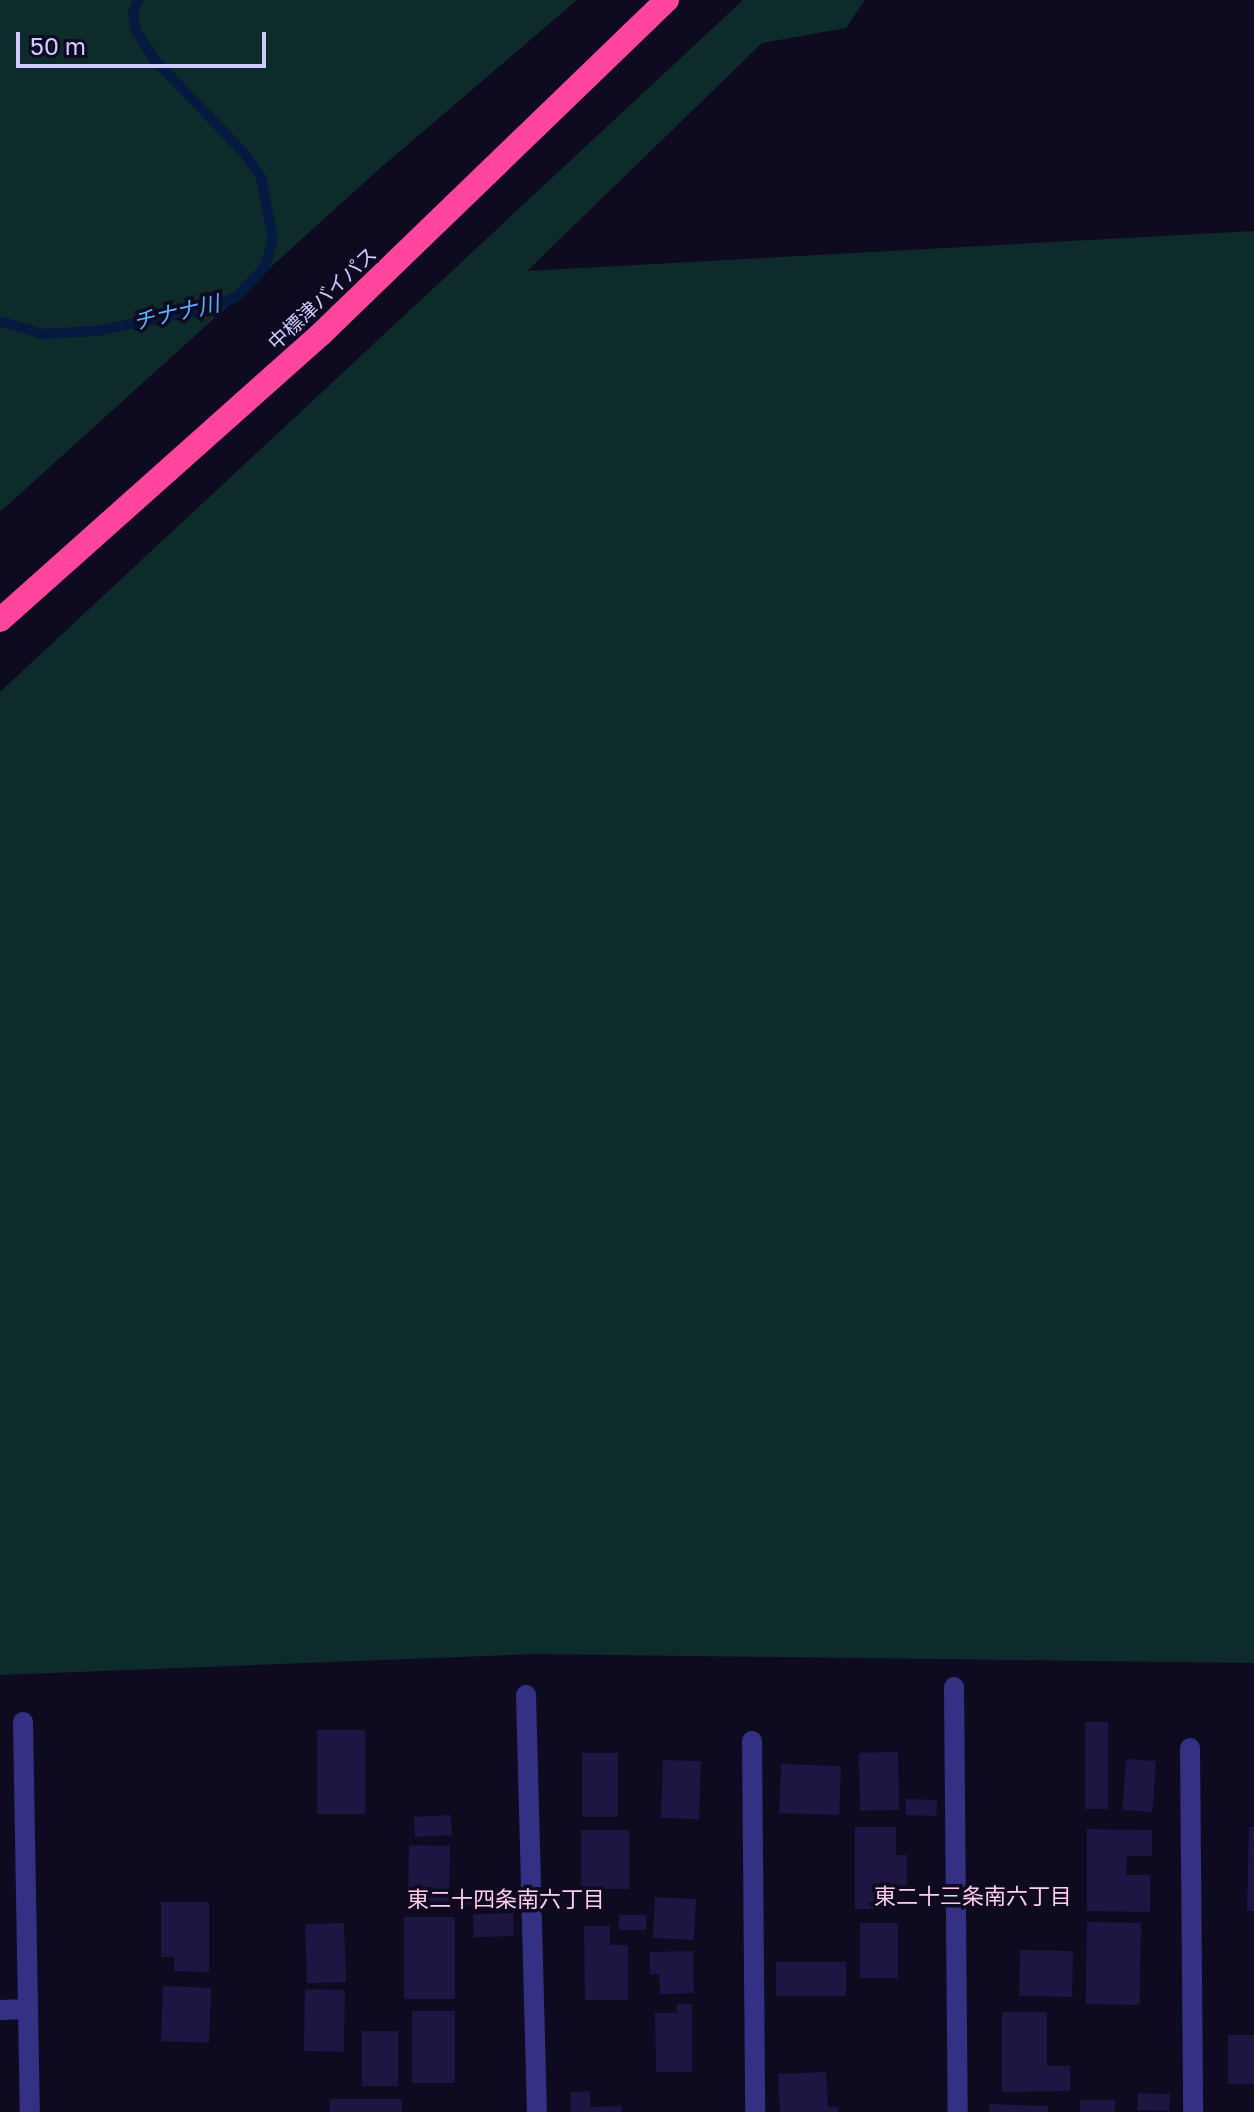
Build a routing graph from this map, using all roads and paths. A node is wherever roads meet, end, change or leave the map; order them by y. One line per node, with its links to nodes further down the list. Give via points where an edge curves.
1 (667, 0): 2 (highway, 中標津バイパス, via 321,334)
2 (0, 620)
3 (954, 1687): 13 (street)
4 (526, 1695): 11 (street)
5 (23, 1722): 8 (street)
6 (752, 1741): 12 (street)
7 (1190, 1748): 14 (street)
8 (28, 2009): 9 (street); 10 (street)
9 (0, 2010)
10 (30, 2112)
11 (537, 2112)
12 (755, 2112)
13 (958, 2112)
14 (1193, 2112)

